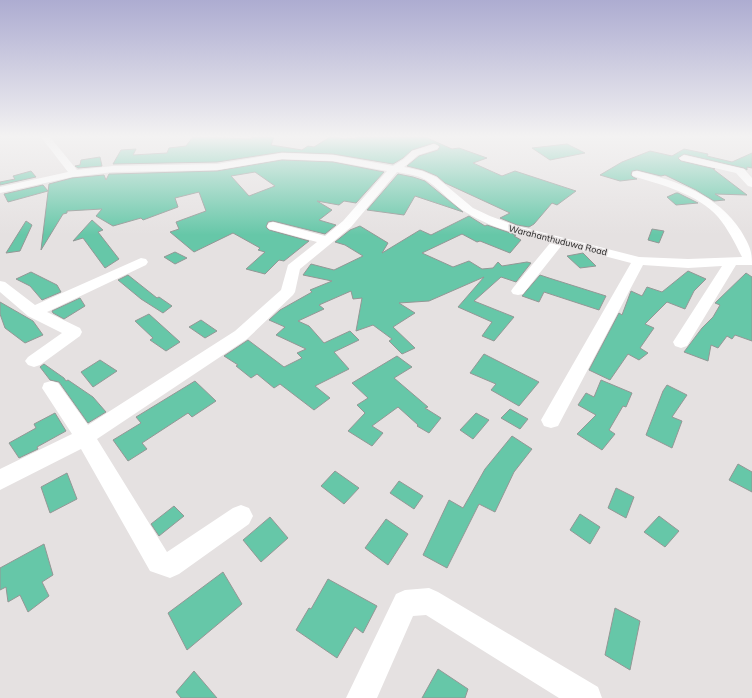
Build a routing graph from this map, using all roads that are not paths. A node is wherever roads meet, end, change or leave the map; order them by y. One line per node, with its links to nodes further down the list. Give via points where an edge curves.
1 (394, 169): 11 (street, via 370,200)
2 (71, 170): 6 (street)
3 (124, 170): 6 (street, Warahanthuduwa Road)
4 (397, 170): 12 (street, Warahanthuduwa Road, via 418,173 432,179 470,210 486,219)
5 (734, 170): 8 (street, via 740,171)
6 (75, 174): 9 (street, Warahanthuduwa Road)
7 (637, 174): 15 (street, via 684,189 709,204 728,222)
8 (752, 184)
9 (0, 190)
10 (274, 226): 11 (street)
11 (326, 240): 24 (street, via 293,268 288,292 242,336)
12 (559, 241): 14 (street, Warahanthuduwa Road); 18 (street)
13 (732, 260): 14 (street, Warahanthuduwa Road, via 705,263); 15 (street, Warahanthuduwa Road); 20 (street)
14 (639, 261): 23 (street)
15 (752, 261)
16 (141, 262): 19 (street)
17 (0, 285): 19 (street)
18 (518, 291)
19 (34, 312): 21 (street, via 74,332)
20 (682, 342)
21 (34, 361)
22 (51, 388): 24 (street)
23 (551, 420)
24 (85, 437): 25 (street); 26 (street, via 160,562 170,565)
25 (0, 480)
26 (241, 516)
27 (361, 698): 28 (street, via 405,603 428,600)
28 (587, 698)

